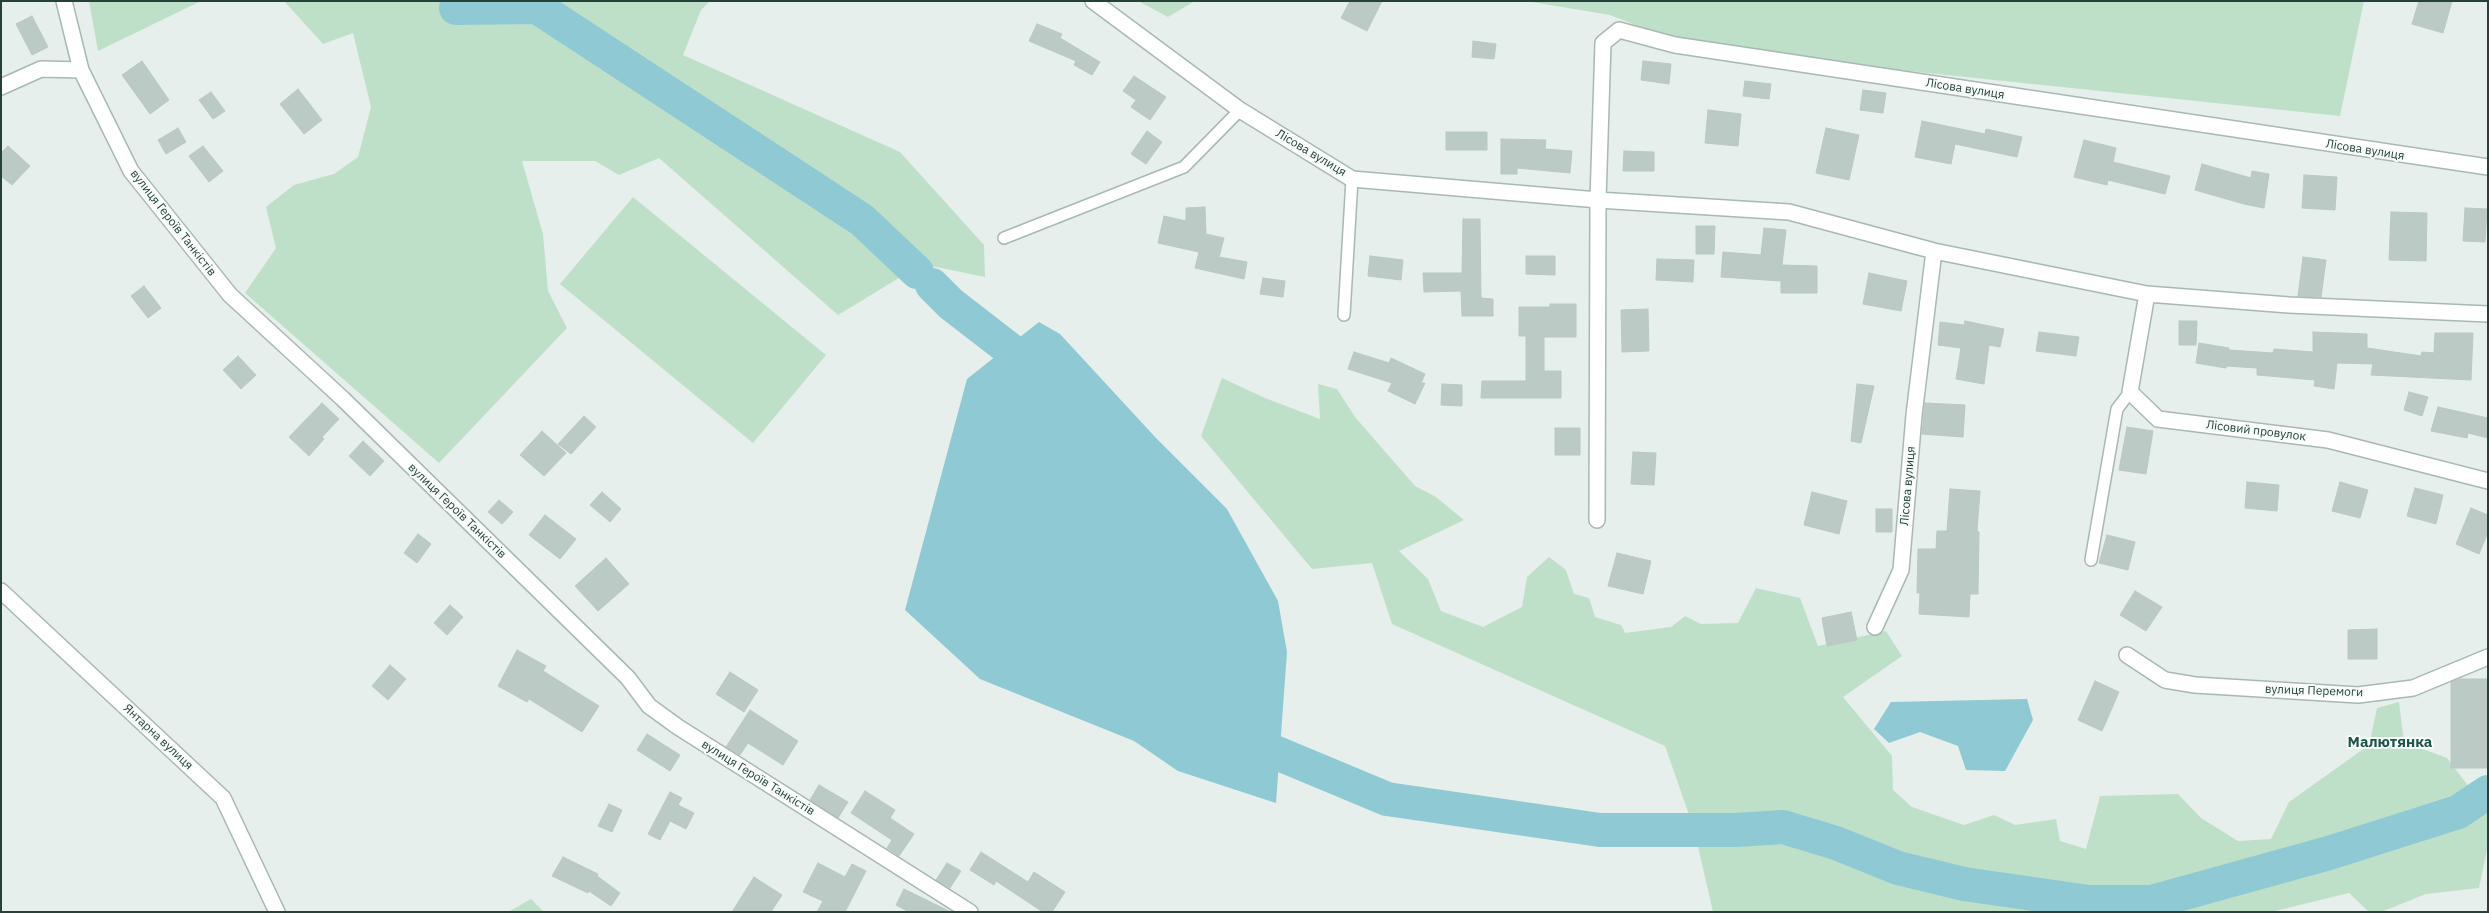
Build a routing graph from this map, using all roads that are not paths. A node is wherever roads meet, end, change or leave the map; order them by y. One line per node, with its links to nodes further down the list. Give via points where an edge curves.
1 (64, 1): 3 (street, вулиця Героїв Танкістів)
2 (1094, 1): 5 (street, Лісова вулиця)
3 (81, 70): 4 (street, via 41,69); 23 (street, вулиця Героїв Танкістів, via 131,170 230,295 344,399 628,678 649,706)
4 (1, 88)
5 (1240, 110): 7 (street, Лісова вулиця); 9 (lane, via 1184,167)
6 (2488, 167): 8 (street, Лісова вулиця, via 1675,46 1619,30 1602,43)
7 (1352, 179): 8 (street, Лісова вулиця); 13 (lane)
8 (1598, 200): 10 (street, Лісова вулиця, via 1789,212); 16 (street, Лісова вулиця)
9 (1004, 238)
10 (1934, 252): 11 (street, Лісова вулиця); 19 (street, Лісова вулиця, via 1914,415 1901,570)
11 (2146, 294): 12 (street, Лісова вулиця); 14 (street)
12 (2488, 314)
13 (1344, 315)
14 (2130, 392): 15 (street, Лісовий провулок, via 2158,419 2328,440); 17 (lane, via 2117,409)
15 (2488, 481)
16 (1597, 520)
17 (2091, 560)
18 (1, 591): 22 (street, Янтарна вулиця, via 223,798)
19 (1874, 627)
20 (2127, 655): 21 (street, вулиця Перемоги, via 2165,680 2195,685 2358,695 2413,688)
21 (2488, 657)
22 (277, 912)
23 (970, 912)

